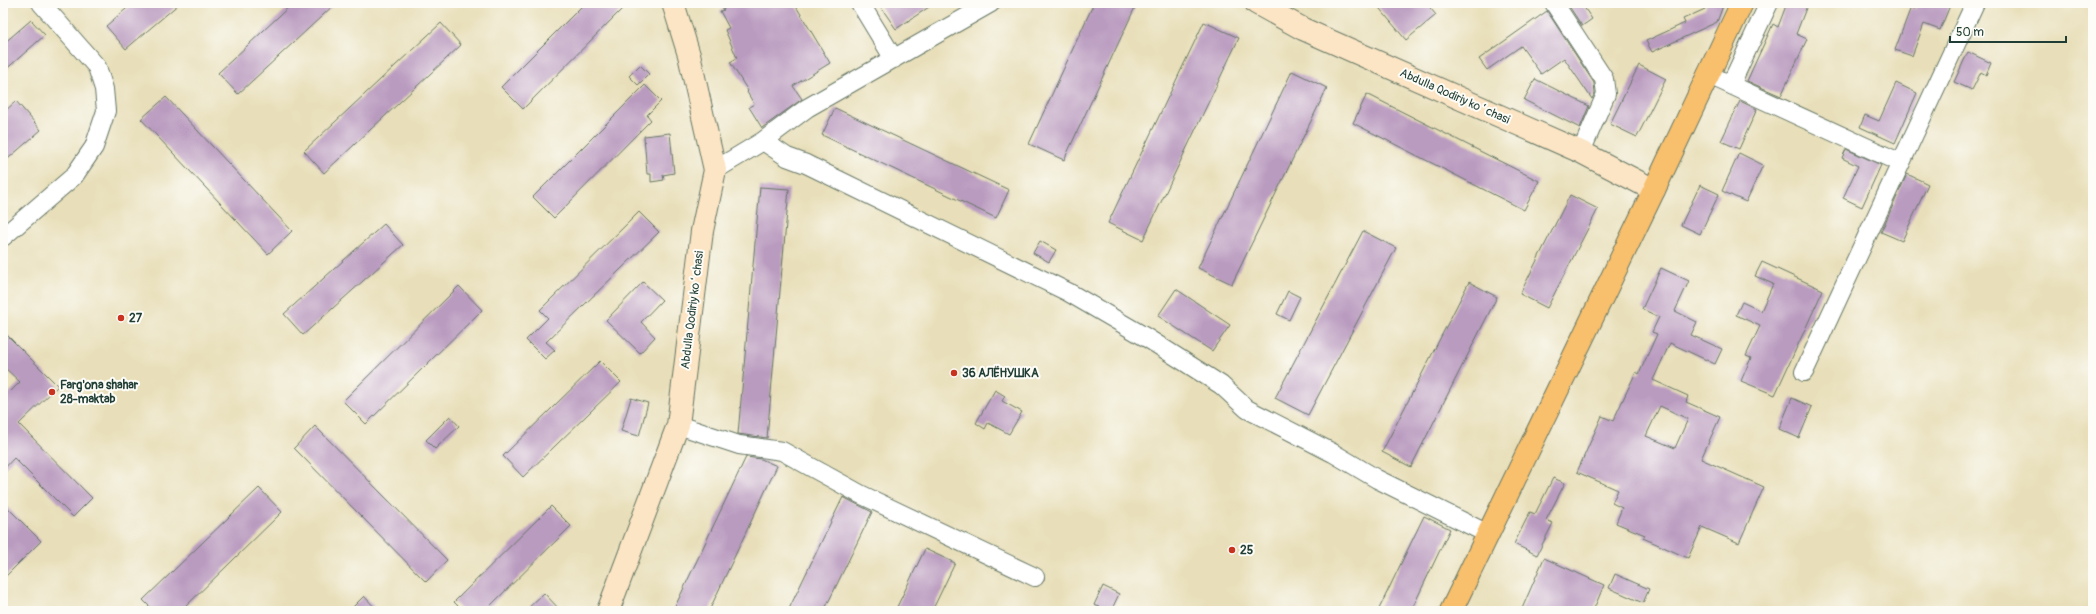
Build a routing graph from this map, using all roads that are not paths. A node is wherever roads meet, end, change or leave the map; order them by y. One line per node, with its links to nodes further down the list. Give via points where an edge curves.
1 (41, 3): 18 (street, via 97,68 104,89 106,111 94,147 74,176)
2 (673, 3): 16 (street, Abdulla Qodiriy koʻchasi, via 689,55)
3 (860, 3): 10 (street)
4 (991, 3): 10 (street)
5 (1256, 3): 14 (street, Abdulla Qodiriy koʻchasi, via 1303,29)
6 (1554, 3): 14 (street, via 1604,79 1606,94)
7 (1742, 3): 11 (main road)
8 (1769, 3): 12 (street)
9 (1975, 3): 15 (street)
10 (894, 59): 13 (street, via 806,108)
11 (1707, 74): 12 (street); 17 (main road)
12 (1732, 84): 15 (street)
13 (763, 141): 16 (street); 21 (street, via 787,157 1068,292 1221,385 1247,409 1333,453 1377,479)
14 (1581, 152): 17 (street, Abdulla Qodiriy koʻchasi)
15 (1901, 163): 19 (street)
16 (715, 170): 20 (street, Abdulla Qodiriy koʻchasi, via 702,231)
17 (1654, 190): 21 (main road)
18 (3, 237)
19 (1804, 372)
20 (678, 425): 22 (street, via 739,445 782,451 860,494); 23 (street, Abdulla Qodiriy koʻchasi)
21 (1488, 534): 24 (main road)
22 (1035, 578)
23 (608, 611)
24 (1452, 611)

